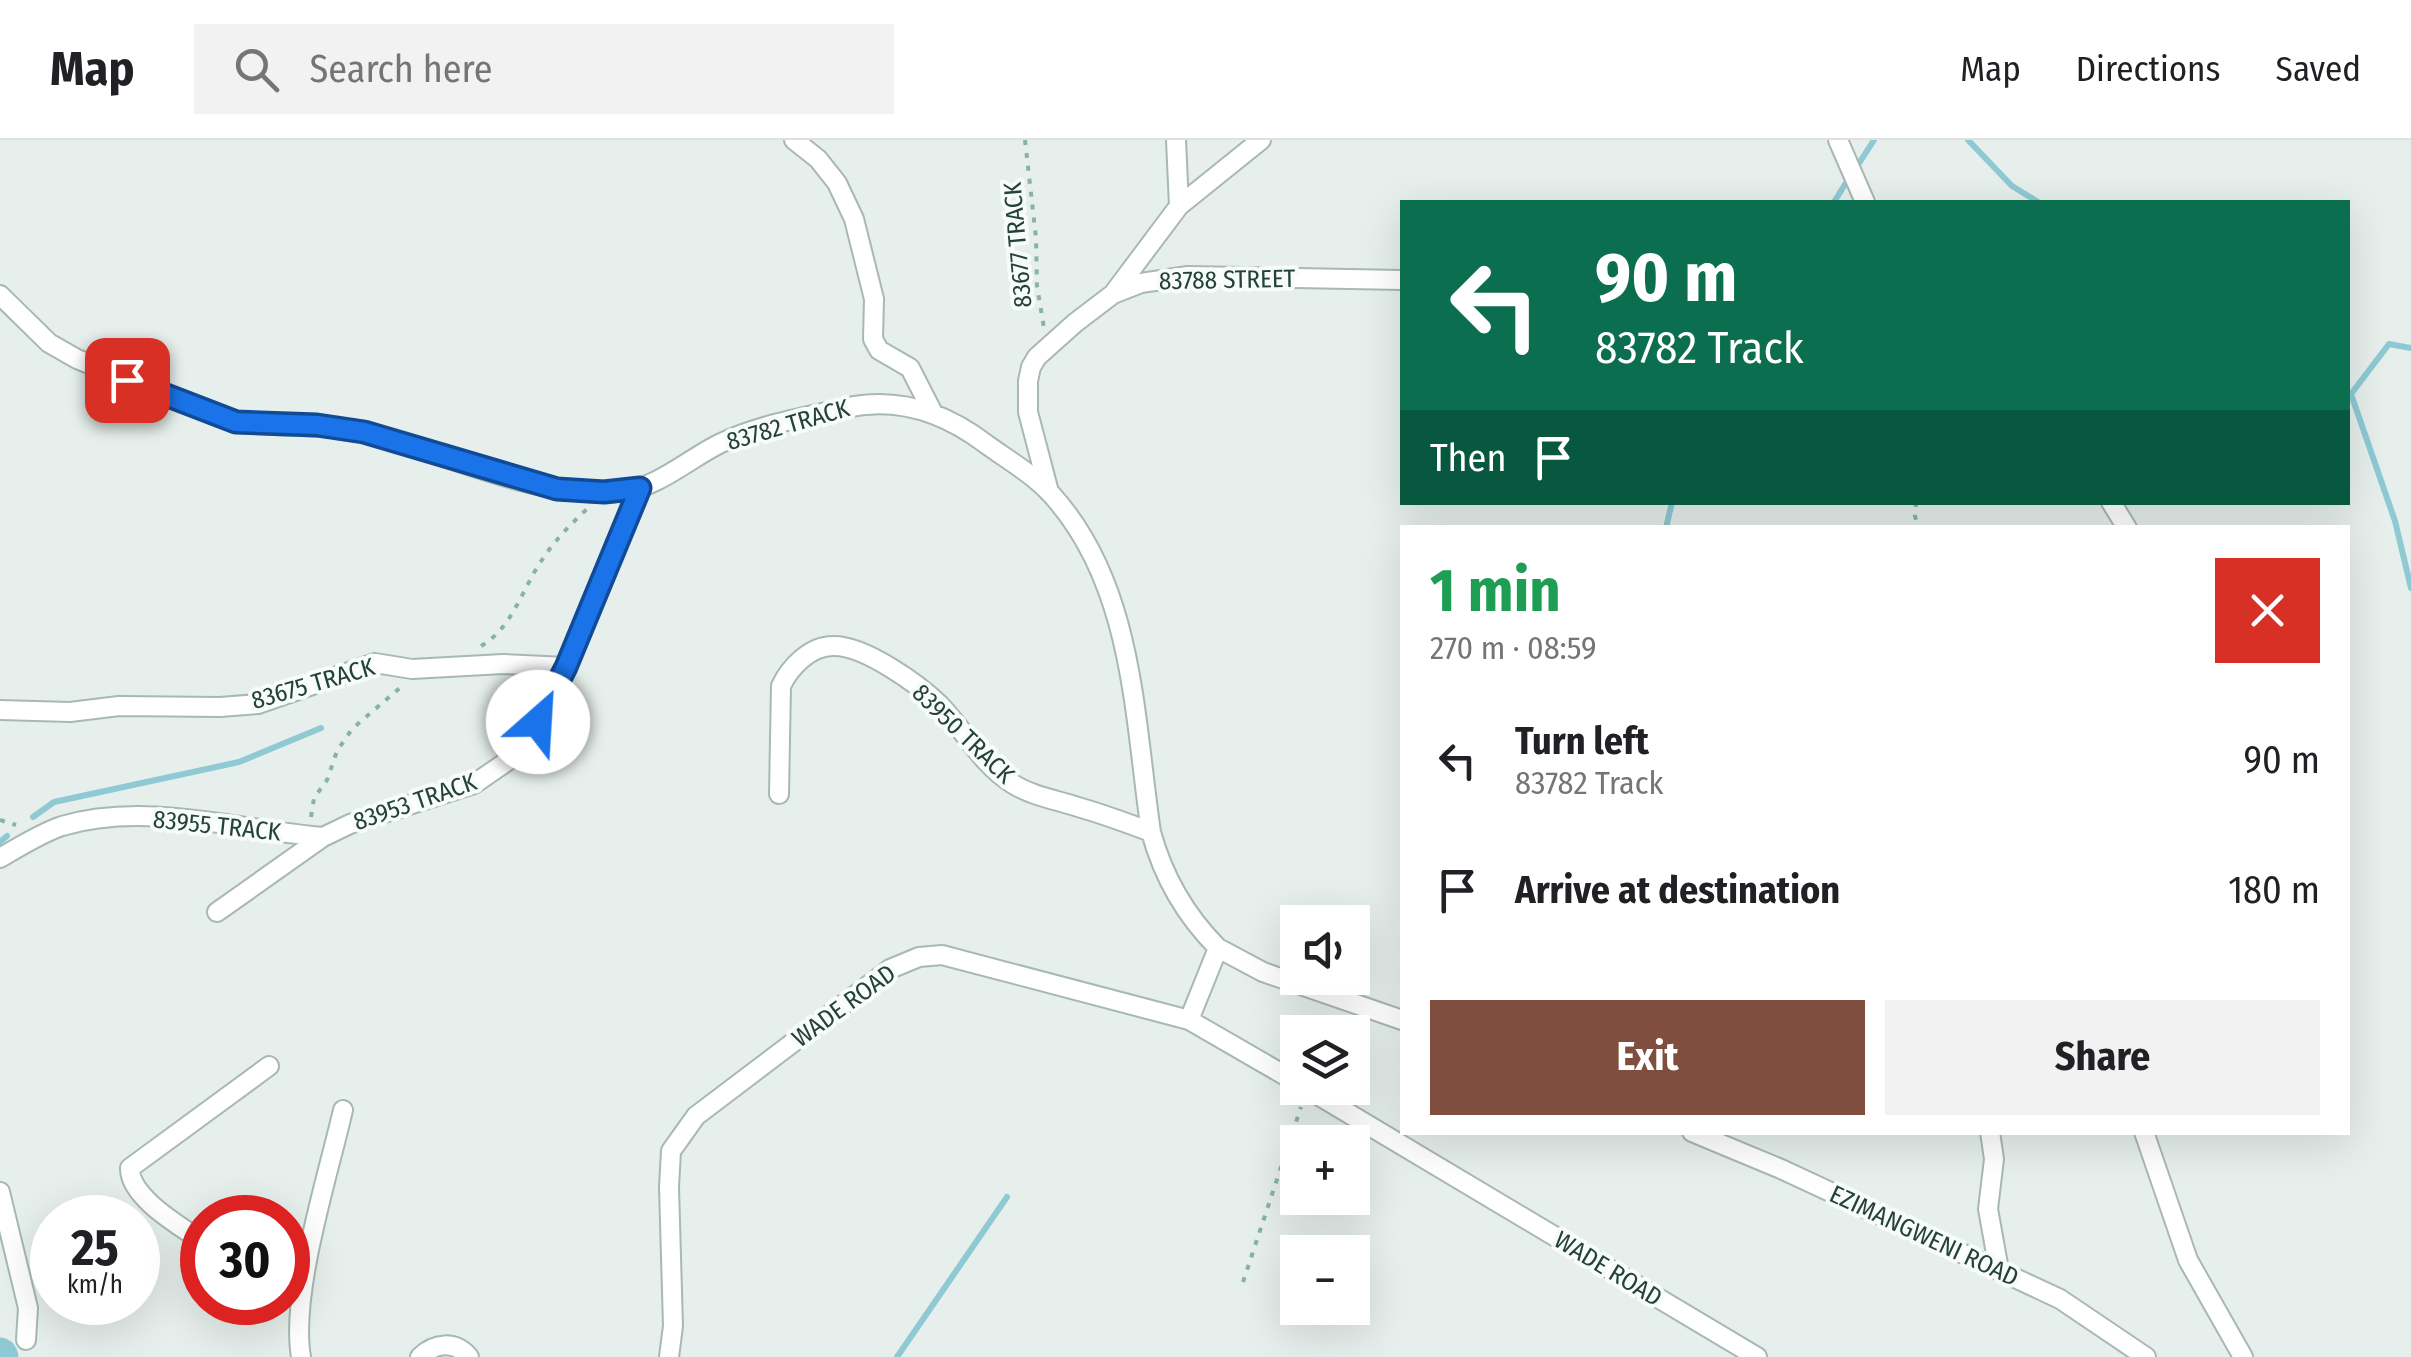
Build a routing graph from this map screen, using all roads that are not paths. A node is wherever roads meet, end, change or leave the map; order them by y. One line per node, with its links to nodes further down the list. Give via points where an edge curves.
1 (794, 140): 10 (street, via 837,183 854,219 874,299 873,339 910,368)
2 (1176, 140): 6 (street)
3 (1261, 140): 6 (street)
4 (1838, 140): 5 (street)
5 (1864, 200)
6 (1179, 206): 8 (street)
7 (1400, 280): 8 (street, 83788 STREET, via 1188,276)
8 (1113, 294): 12 (street, 83788 STREET, via 1037,357 1028,382 1028,412)
9 (0, 295): 11 (street, 83782 TRACK, via 76,360 236,422 364,432 557,489)
10 (933, 413): 11 (street, 83782 TRACK, via 867,403 750,431); 12 (street, 83782 TRACK, via 975,435)
11 (640, 488): 13 (street, 83953 TRACK)
12 (1050, 492): 16 (street, 83782 TRACK, via 1083,537 1112,603 1129,667)
13 (566, 667): 14 (street, 83675 TRACK, via 412,669 376,663 258,704); 17 (street, 83953 TRACK, via 538,722 489,776)
14 (0, 710)
15 (779, 794): 16 (street, 83950 TRACK, via 781,686 800,661 832,645 884,664 920,688 1014,785)
16 (1151, 832): 20 (street, 83782 TRACK, via 1186,912)
17 (323, 836): 18 (street, 83955 TRACK, via 126,818 61,826); 19 (street, 83953 TRACK)
18 (0, 858)
19 (217, 912)
20 (1218, 948): 21 (street, via 1262,972); 22 (street)
21 (1400, 1015)
22 (1190, 1020): 24 (street, WADE ROAD); 39 (street, WADE ROAD, via 942,955 890,969 696,1116 671,1150)
23 (269, 1066): 31 (street, via 130,1168 136,1188)
24 (1280, 1072)
25 (1335, 1105): 40 (street, WADE ROAD)
26 (343, 1110): 32 (street)
27 (1699, 1135): 33 (street, EZIMANGWENI ROAD)
28 (1990, 1135): 33 (street, via 1988,1209)
29 (2145, 1135): 42 (street, via 2188,1260)
30 (0, 1192): 35 (street, via 28,1308)
31 (180, 1226)
32 (310, 1230)
33 (1999, 1270): 41 (street, EZIMANGWENI ROAD, via 2060,1299)
34 (297, 1325): 36 (street)
35 (26, 1340)
36 (300, 1357)
37 (420, 1357): 38 (street, via 443,1345)
38 (469, 1357)
39 (669, 1357)
40 (1757, 1357)
41 (2146, 1357)
42 (2242, 1357)

